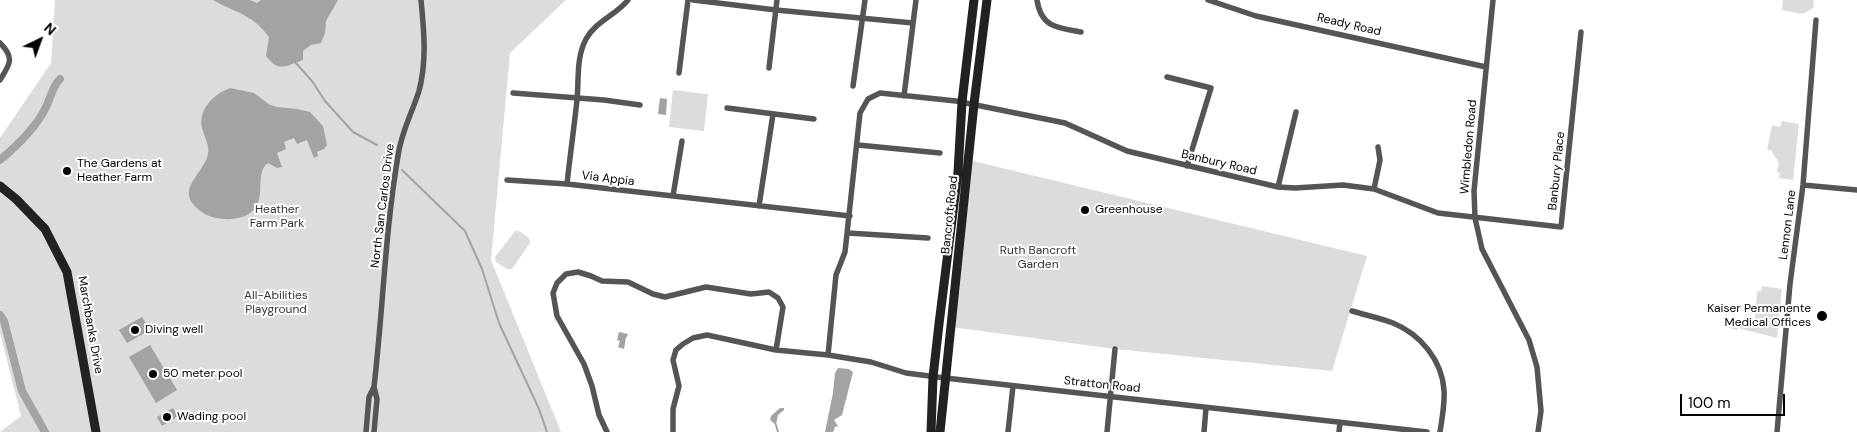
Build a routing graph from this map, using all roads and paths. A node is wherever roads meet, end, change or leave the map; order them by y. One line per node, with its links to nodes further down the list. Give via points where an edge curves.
1 (421, 0): 61 (street, North San Carlos Drive, via 425,37 422,77 398,155)
2 (628, 0): 28 (street, Via Appia, via 586,38 579,57)
3 (688, 0): 22 (street)
4 (693, 0): 13 (street)
5 (777, 0): 13 (street)
6 (865, 0): 14 (street)
7 (916, 0): 16 (street)
8 (974, 0): 29 (main road, Bancroft Road)
9 (987, 0): 30 (main road, Bancroft Road)
10 (1037, 0): 17 (street, via 1046,22)
11 (1208, 0): 20 (street, Ready Road, via 1256,16)
12 (1493, 0): 20 (street, Wimbledon Road)
13 (776, 10): 14 (street); 21 (street)
14 (863, 19): 16 (street); 25 (street)
15 (1816, 20): 43 (street, Lennon Lane)
16 (913, 23): 27 (street)
17 (1081, 32)
18 (1581, 32): 51 (street, Banbury Place, via 1561,227)
19 (0, 44): 24 (street, via 8,51 10,62)
20 (1486, 67): 51 (street, Wimbledon Road, via 1474,191)
21 (769, 68)
22 (680, 73)
23 (1167, 76): 40 (street, via 1210,88)
24 (0, 80)
25 (853, 86)
26 (513, 93): 28 (street)
27 (904, 96): 29 (street, Banbury Road); 37 (street, Banbury Road, via 880,93 868,99 860,113)
28 (577, 98): 31 (street); 42 (street, Via Appia)
29 (962, 102): 30 (street, Banbury Road); 58 (main road, Bancroft Road, via 958,172 942,286)
30 (974, 104): 40 (street, Banbury Road, via 1065,123 1127,152); 59 (main road, Bancroft Road)
31 (640, 105)
32 (727, 108): 34 (street)
33 (1296, 112): 45 (street)
34 (773, 114): 35 (street); 49 (street)
35 (814, 119)
36 (682, 141): 48 (street)
37 (858, 145): 39 (street); 50 (street, Banbury Road)
38 (1378, 147): 46 (street, via 1380,160)
39 (940, 153)
40 (1187, 166): 45 (street, Banbury Road)
41 (507, 180): 42 (street)
42 (567, 184): 48 (street, Via Appia)
43 (1803, 185): 47 (street); 79 (street, Lennon Lane, via 1790,284)
44 (0, 186): 65 (main road, Marchbanks Drive, via 45,229 67,272)
45 (1278, 187): 46 (street, Banbury Road, via 1343,185)
46 (1374, 189): 51 (street, Banbury Road, via 1438,213)
47 (1857, 190)
48 (673, 196): 49 (street, Via Appia)
49 (760, 206): 50 (street, Via Appia)
50 (850, 216): 52 (street, Banbury Road)
51 (1475, 218): 78 (street, Wimbledon Road, via 1482,249 1529,340 1537,367 1541,411)
52 (848, 233): 53 (street); 57 (street, Banbury Road, via 836,275)
53 (928, 238)
54 (1352, 311): 77 (street, via 1402,327 1428,350 1439,367 1444,390)
55 (1116, 349): 62 (street)
56 (776, 350): 57 (street, Stratton Road); 68 (street, via 783,307 769,292 743,293 699,287 665,297 628,282 602,281 578,272 566,274 553,293 557,316 584,364); 69 (street, Stratton Road, via 707,335 683,344 676,350 673,360 679,386 673,409)
57 (828, 355): 58 (street, Stratton Road)
58 (934, 377): 59 (street, Stratton Road); 70 (main road, Bancroft Road)
59 (945, 378): 60 (street, Stratton Road); 71 (main road, Bancroft Road)
60 (1013, 386): 62 (street, Stratton Road); 72 (street)
61 (374, 387): 66 (street, North San Carlos Drive, via 368,397); 67 (street, North San Carlos Drive, via 377,399)
62 (1110, 396): 63 (street, Stratton Road); 73 (street)
63 (1206, 408): 64 (street, Stratton Road); 74 (street)
64 (1340, 422): 75 (street); 76 (street, Stratton Road)
65 (96, 432)
66 (366, 432)
67 (374, 432)
68 (607, 432)
69 (673, 432)
70 (931, 432)
71 (940, 432)
72 (1008, 432)
73 (1107, 432)
74 (1204, 432)
75 (1339, 432)
76 (1427, 432)
77 (1440, 432)
78 (1538, 432)
79 (1777, 432)

